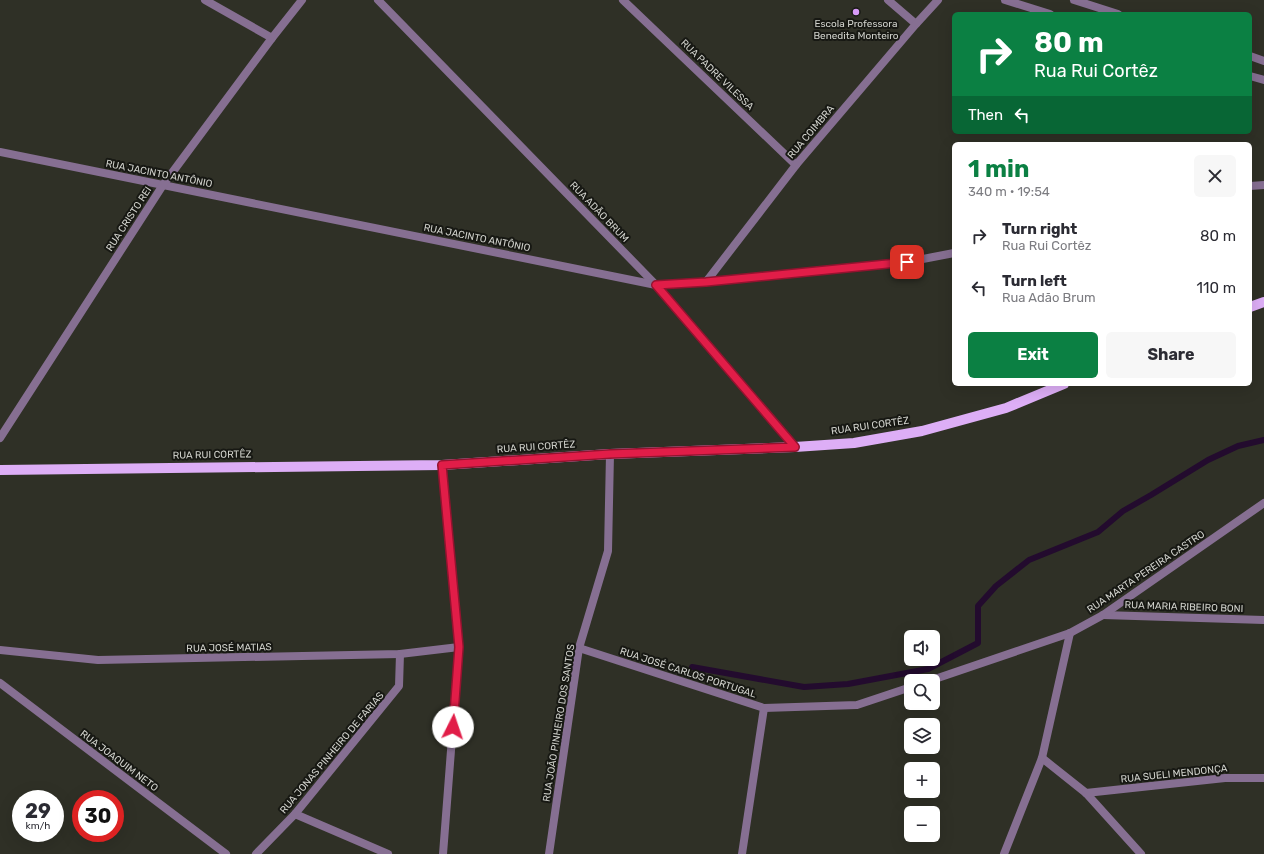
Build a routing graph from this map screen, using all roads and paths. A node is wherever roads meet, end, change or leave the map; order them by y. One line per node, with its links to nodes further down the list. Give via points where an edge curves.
1 (205, 0): 12 (street)
2 (302, 0): 12 (street, RUA CRISTO REI)
3 (378, 0): 24 (street, RUA ADÃO BRUM)
4 (623, 0): 18 (street, RUA PADRE VILESSA)
5 (888, 0): 11 (street)
6 (938, 0): 11 (street, RUA COIMBRA)
7 (1005, 0): 10 (street)
8 (1074, 0): 9 (street)
9 (1099, 11)
10 (1044, 12)
11 (916, 24): 18 (street, RUA COIMBRA)
12 (272, 38): 19 (street, RUA CRISTO REI)
13 (1252, 57): 14 (street)
14 (1264, 61)
15 (1252, 77): 16 (street)
16 (1264, 80)
17 (0, 152): 19 (street, RUA JACINTO ANTÔNIO)
18 (796, 165): 23 (street, RUA COIMBRA)
19 (163, 185): 24 (street, RUA JACINTO ANTÔNIO); 28 (street, RUA CRISTO REI)
20 (1264, 185): 21 (street)
21 (1252, 186)
22 (952, 254): 23 (street, RUA JACINTO ANTÔNIO, via 907,262)
23 (706, 282): 24 (street, RUA JACINTO ANTÔNIO)
24 (656, 285): 29 (street, RUA ADÃO BRUM)
25 (1264, 302): 26 (main road)
26 (1252, 306)
27 (1059, 386): 29 (main road, RUA RUI CORTÊZ, via 1006,408 922,431 854,443)
28 (0, 438)
29 (795, 447): 30 (main road, RUA RUI CORTÊZ)
30 (610, 454): 31 (main road, RUA RUI CORTÊZ); 38 (street, RUA JOÃO PINHEIRO DOS SANTOS, via 608,551)
31 (442, 465): 32 (main road, RUA RUI CORTÊZ); 37 (street)
32 (0, 470)
33 (1264, 503): 34 (street, RUA MARTA PEREIRA CASTRO)
34 (1103, 615): 35 (street, RUA MARIA RIBEIRO BONI); 36 (street, RUA MARTA PEREIRA CASTRO)
35 (1264, 620)
36 (1070, 633): 41 (street, RUA MARTA PEREIRA CASTRO); 45 (street)
37 (459, 647): 40 (street, RUA JOSÉ MATIAS); 52 (street)
38 (579, 648): 44 (street, RUA JOSÉ CARLOS PORTUGAL); 53 (street, RUA JOÃO PINHEIRO DOS SANTOS)
39 (0, 650): 40 (street, RUA JOSÉ MATIAS, via 98,660)
40 (400, 654): 48 (street, RUA JONAS PINHEIRO DE FARIAS, via 399,686)
41 (940, 677)
42 (0, 684): 49 (street, RUA JOAQUIM NETO)
43 (904, 689): 44 (street, via 857,705)
44 (764, 708): 54 (street, RUA JOSÉ CARLOS PORTUGAL)
45 (1042, 758): 47 (street); 55 (street)
46 (1264, 778): 47 (street, RUA SUELI MENDONÇA, via 1225,778)
47 (1086, 793): 56 (street)
48 (295, 814): 50 (street, RUA JONAS PINHEIRO DE FARIAS); 51 (street)
49 (226, 854)
50 (256, 854)
51 (388, 854)
52 (443, 854)
53 (549, 854)
54 (742, 854)
55 (1004, 854)
56 (1141, 854)

